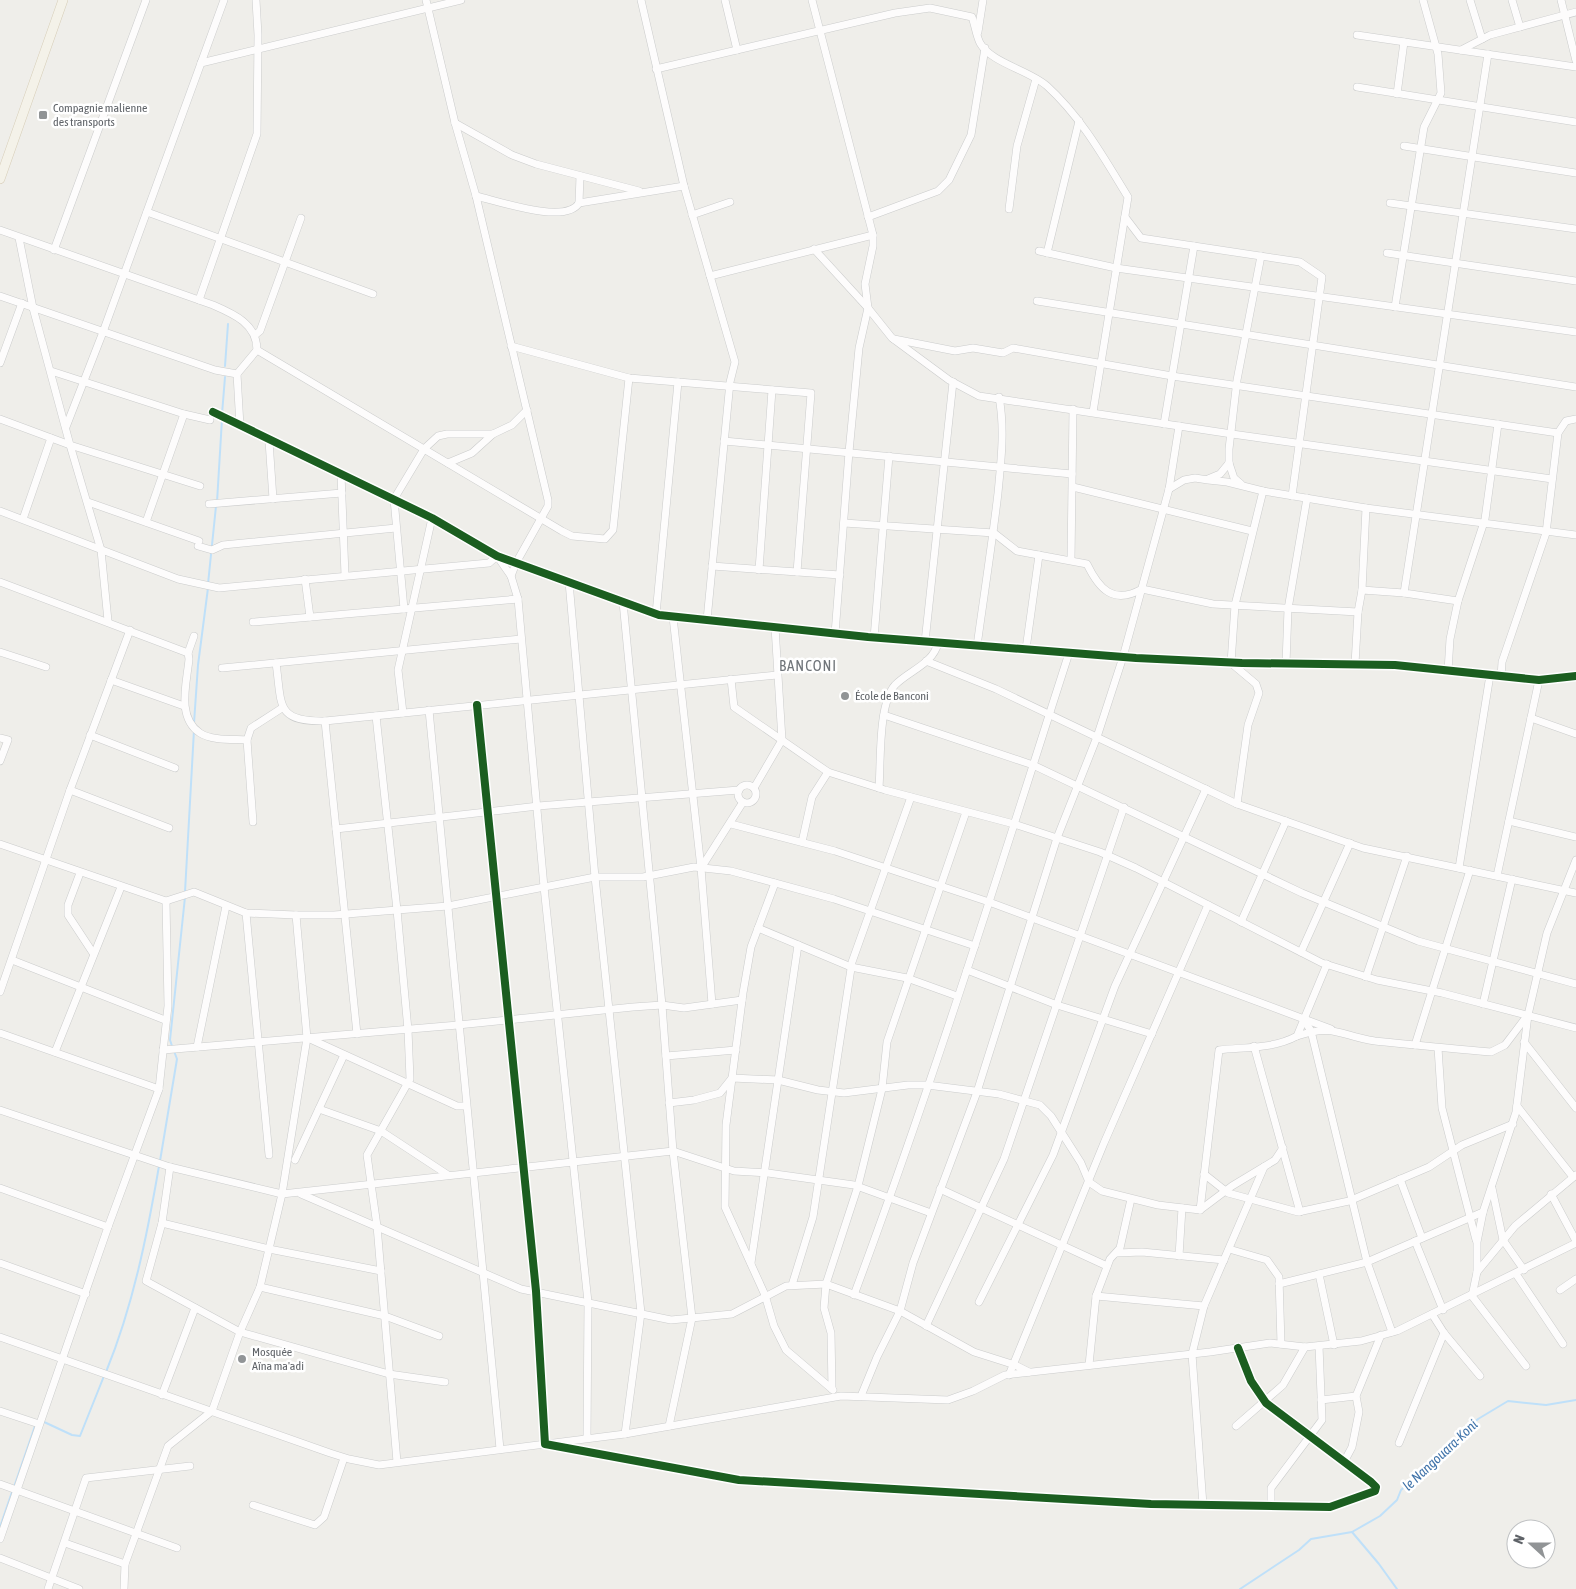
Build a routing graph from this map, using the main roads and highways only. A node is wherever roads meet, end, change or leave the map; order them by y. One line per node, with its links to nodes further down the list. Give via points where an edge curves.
1 (62, 0): 2 (main road)
2 (1, 173)

